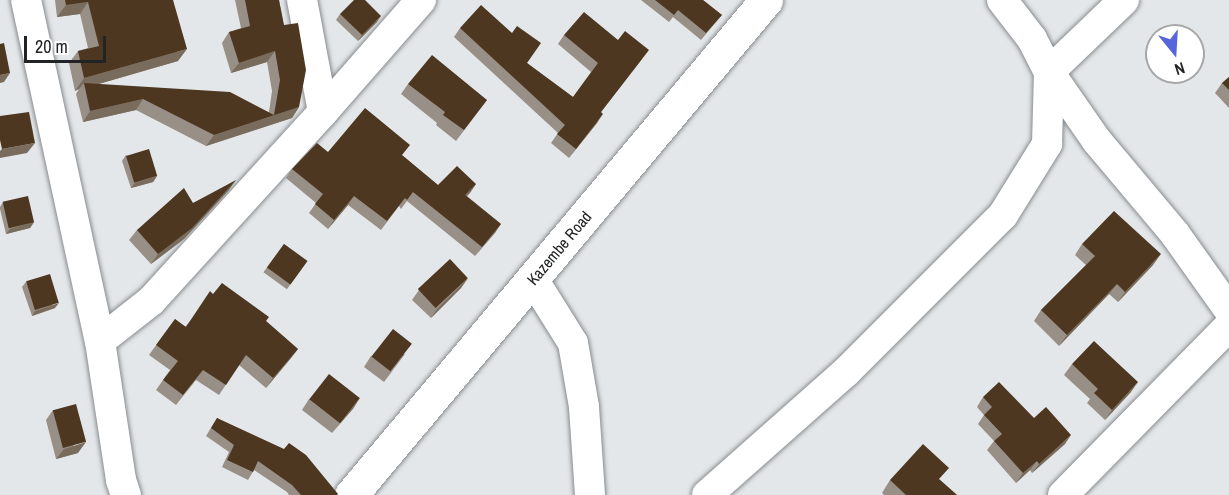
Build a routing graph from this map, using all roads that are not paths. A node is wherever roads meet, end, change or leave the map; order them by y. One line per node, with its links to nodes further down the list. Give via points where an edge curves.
1 (26, 0): 12 (street)
2 (302, 0): 8 (street)
3 (421, 0): 8 (street)
4 (766, 0): 9 (main road, Kazembe Road)
5 (1002, 0): 7 (street, via 1032,39)
6 (1124, 0): 7 (street)
7 (1049, 72): 10 (street, via 1097,141 1175,234); 16 (street, via 1047,144 1003,215 846,372)
8 (323, 112): 12 (street, via 151,302)
9 (533, 279): 14 (main road, Kazembe Road); 15 (street, via 573,343 584,406)
10 (1229, 310)
11 (1229, 326): 17 (street)
12 (100, 341): 13 (street)
13 (126, 495)
14 (351, 495)
15 (590, 495)
16 (707, 495)
17 (1063, 495)

